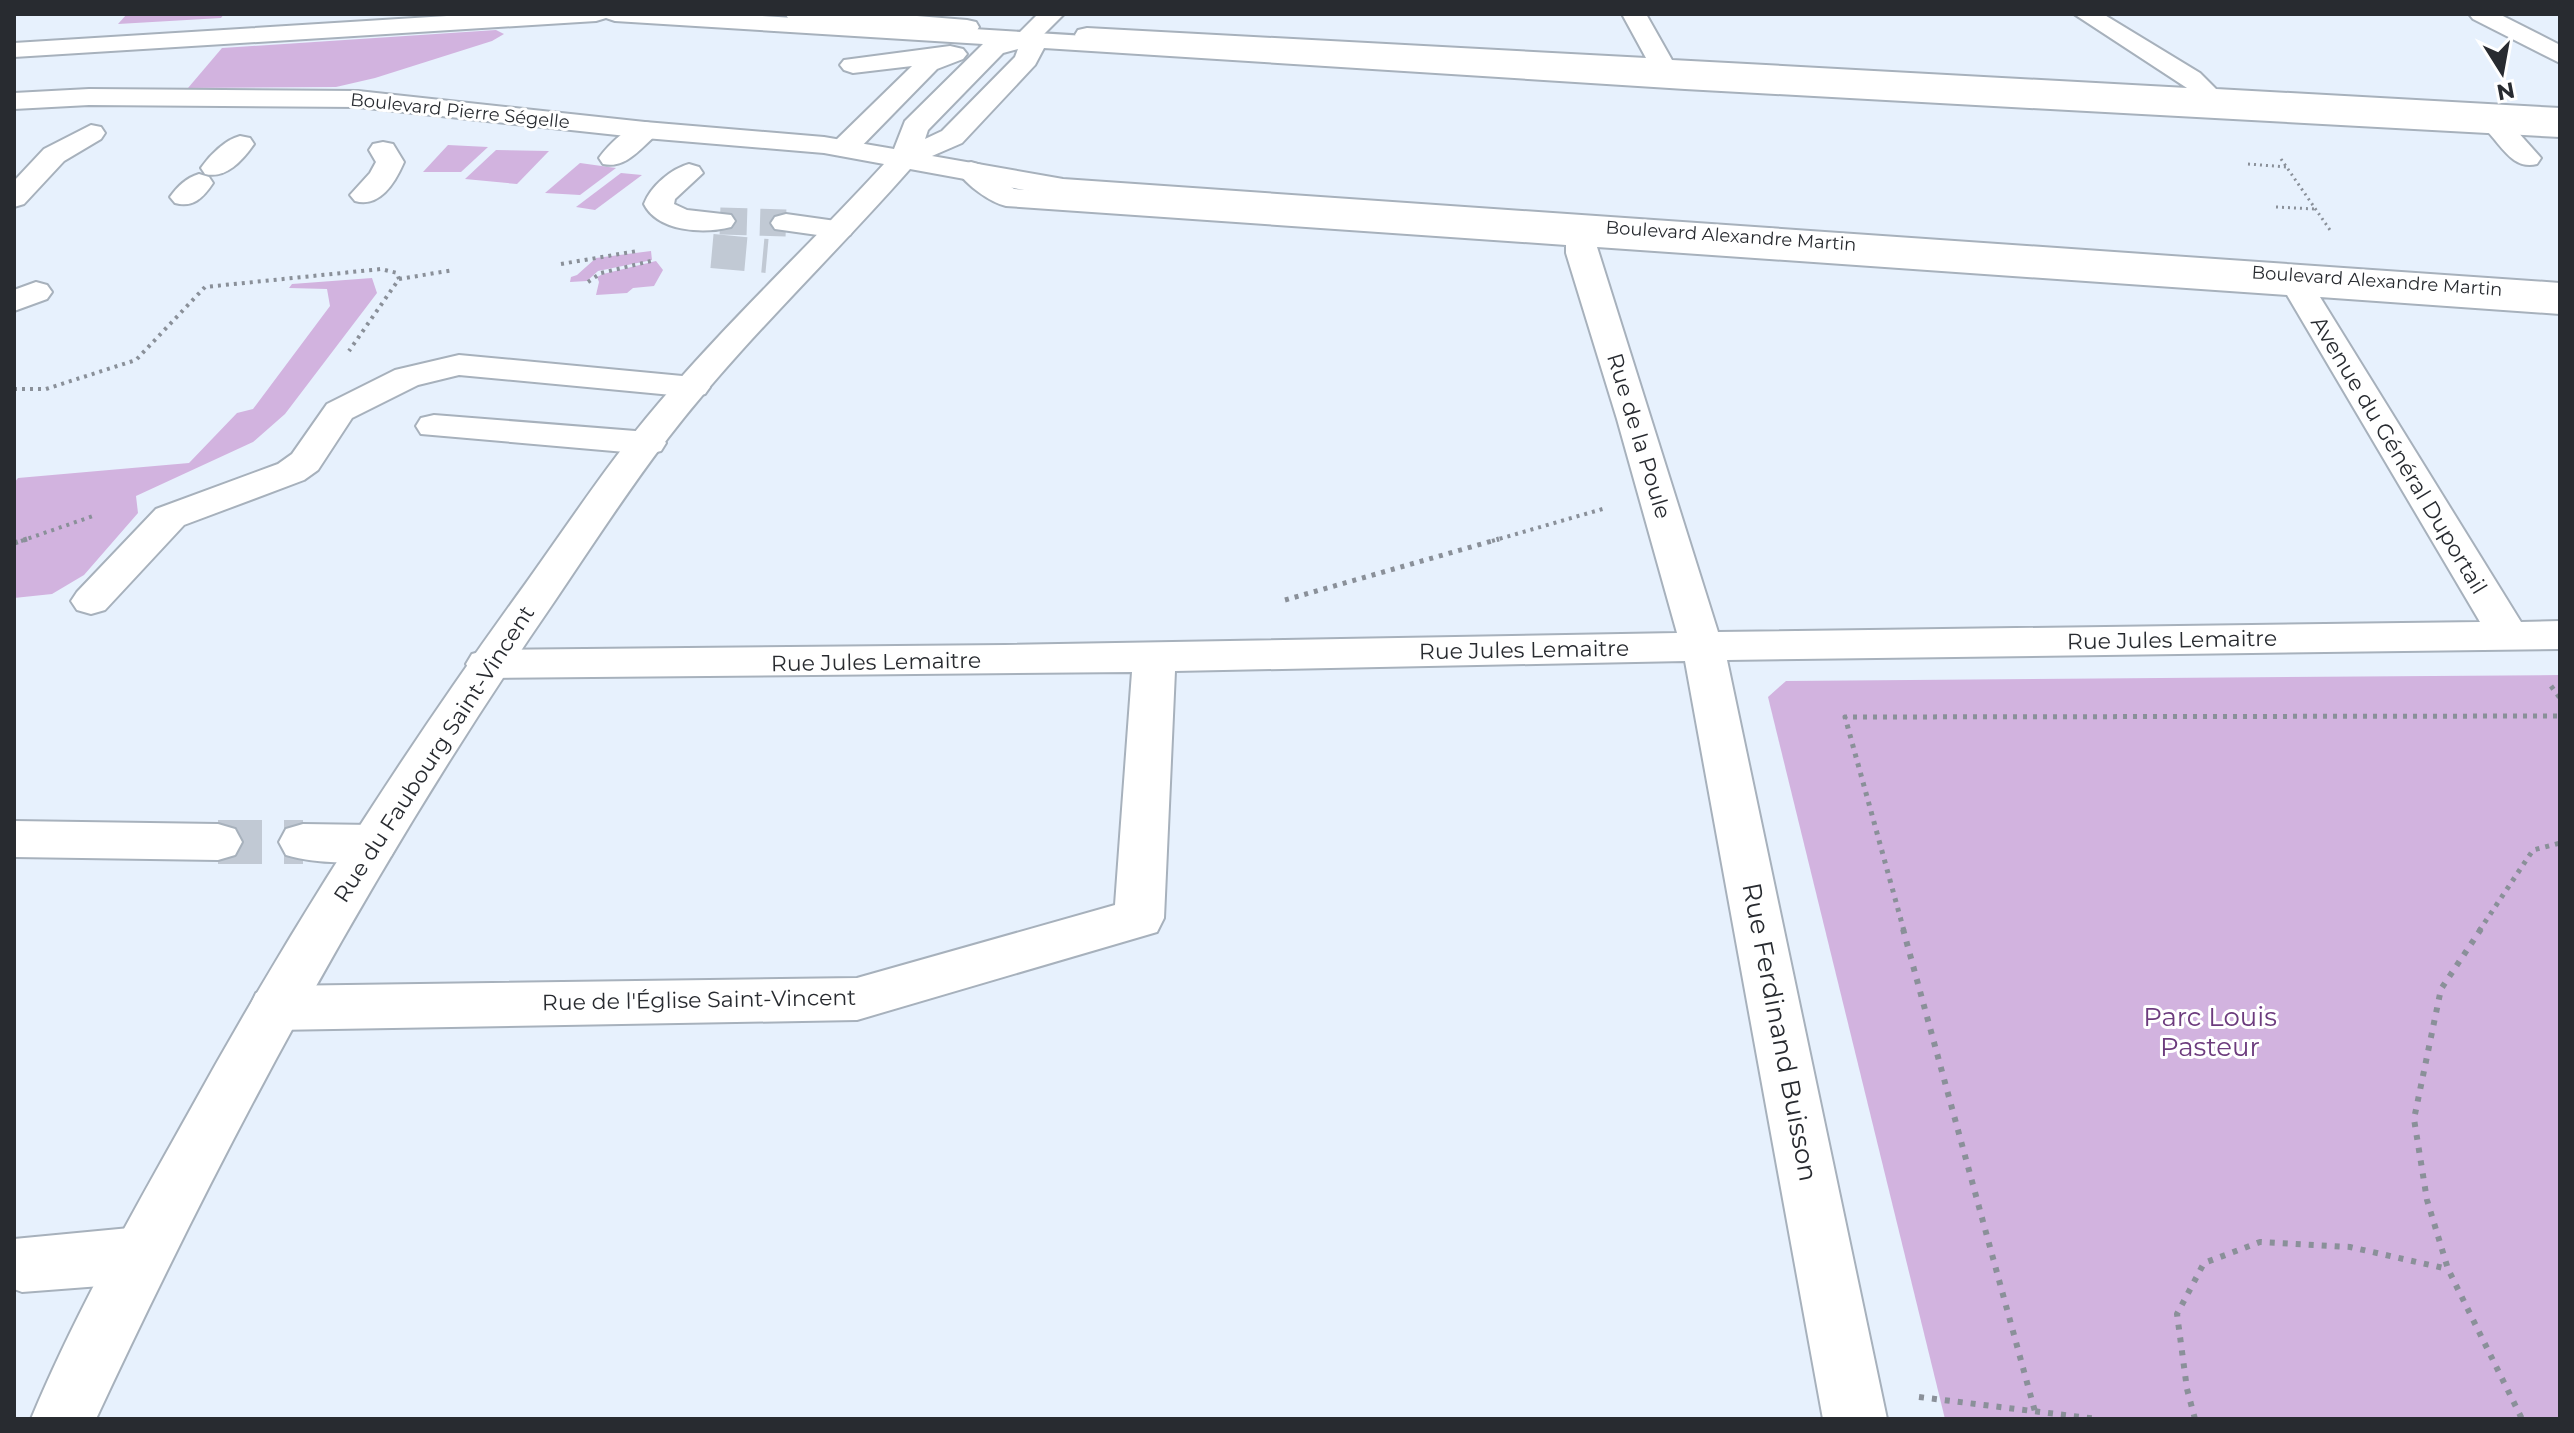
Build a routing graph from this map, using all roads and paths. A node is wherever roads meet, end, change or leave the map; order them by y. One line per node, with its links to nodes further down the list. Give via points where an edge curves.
1 (596, 14): 17 (main road)
2 (615, 14): 3 (main road)
3 (645, 14): 13 (main road)
4 (797, 14): 11 (main road)
5 (1052, 14): 13 (main road)
6 (1634, 14): 21 (main road, via 1659,58)
7 (2086, 14): 23 (main road, via 2191,78)
8 (2481, 14): 19 (main road)
9 (2493, 14): 16 (main road)
10 (2507, 14): 14 (main road)
11 (967, 27)
12 (1087, 35): 21 (main road)
13 (1023, 41): 15 (main road); 21 (main road); 34 (main road, Rue du Faubourg Saint-Vincent, via 1032,48 1026,60 952,137)
14 (2560, 41)
15 (995, 47): 18 (main road); 34 (main road, Rue du Faubourg Saint-Vincent, via 915,127)
16 (2560, 48)
17 (14, 50)
18 (954, 54): 20 (main road); 30 (main road, via 928,64)
19 (2560, 55)
20 (853, 65)
21 (1659, 73): 23 (main road)
22 (14, 101): 27 (main road, Boulevard Pierre Ségelle, via 358,99)
23 (2211, 104): 24 (main road); 25 (main road)
24 (2560, 116)
25 (2498, 126): 26 (main road); 35 (main road)
26 (2560, 129)
27 (645, 130): 30 (main road, Boulevard Pierre Ségelle); 33 (main road)
28 (91, 133): 41 (main road, via 54,155)
29 (240, 144): 39 (main road)
30 (844, 148): 34 (main road, Boulevard Pierre Ségelle)
31 (383, 150): 40 (main road, via 390,162)
32 (2278, 154): 37 (path)
33 (613, 158)
34 (905, 158): 46 (main road, Rue du Faubourg Saint-Vincent); 47 (main road, via 971,171 1006,197)
35 (2527, 158)
36 (2248, 164): 37 (path)
37 (2287, 167): 43 (path)
38 (689, 173): 44 (main road, via 662,195 662,210 681,219)
39 (199, 183)
40 (365, 195)
41 (18, 201)
42 (2276, 207): 43 (path)
43 (2316, 209): 48 (path)
44 (720, 221)
45 (786, 223): 46 (main road)
46 (839, 229): 60 (main road, Rue du Faubourg Saint-Vincent)
47 (1581, 231): 54 (main road); 71 (main road, Rue de la Poule, via 1581,253)
48 (2333, 234)
49 (649, 249): 51 (path)
50 (660, 258): 55 (path, via 601,273)
51 (561, 264)
52 (454, 270): 53 (path)
53 (399, 279): 59 (path); 61 (path, via 397,273 381,269 205,287 136,360 46,389)
54 (2294, 280): 56 (main road, Boulevard Alexandre Martin); 57 (main road); 69 (main road, Avenue du Général Duportail)
55 (588, 282)
56 (2560, 293)
57 (2560, 304)
58 (501, 346): 60 (main road)
59 (342, 360)
60 (703, 376): 63 (main road, Rue du Faubourg Saint-Vincent); 67 (main road, via 459,365 407,377 339,411 305,462 291,472 170,517)
61 (14, 389)
62 (434, 426): 63 (main road)
63 (648, 443): 73 (main road, Rue du Faubourg Saint-Vincent)
64 (1608, 507): 68 (path)
65 (109, 511): 66 (path)
66 (14, 543)
67 (91, 601)
68 (1277, 603)
69 (2509, 635): 70 (main road, Rue Jules Lemaitre); 71 (main road, Rue Jules Lemaitre)
70 (2560, 635)
71 (1701, 646): 72 (main road, Rue Jules Lemaitre); 87 (main road, Rue Ferdinand Buisson)
72 (1154, 657): 73 (main road, Rue Jules Lemaitre); 80 (main road, Rue de l'Église Saint-Vincent, via 1139,918 857,999)
73 (487, 664): 78 (main road, Rue du Faubourg Saint-Vincent)
74 (2560, 716): 85 (path, via 1845,717)
75 (14, 839): 76 (main road)
76 (218, 842)
77 (303, 842): 78 (main road)
78 (374, 843): 80 (main road, Rue du Faubourg Saint-Vincent)
79 (2560, 843): 83 (path, via 2533,850 2441,989 2414,1119 2427,1200)
80 (275, 1008): 81 (main road, Rue du Faubourg Saint-Vincent)
81 (140, 1255): 82 (main road); 86 (main road, Rue du Faubourg Saint-Vincent)
82 (22, 1264)
83 (2448, 1269): 90 (path, via 2350,1247 2260,1242 2204,1263 2177,1314); 91 (path)
84 (1940, 1399): 85 (path)
85 (2034, 1409): 88 (path); 89 (path)
86 (63, 1419)
87 (1855, 1419)
88 (2037, 1419)
89 (2097, 1419)
90 (2195, 1419)
91 (2522, 1419)

